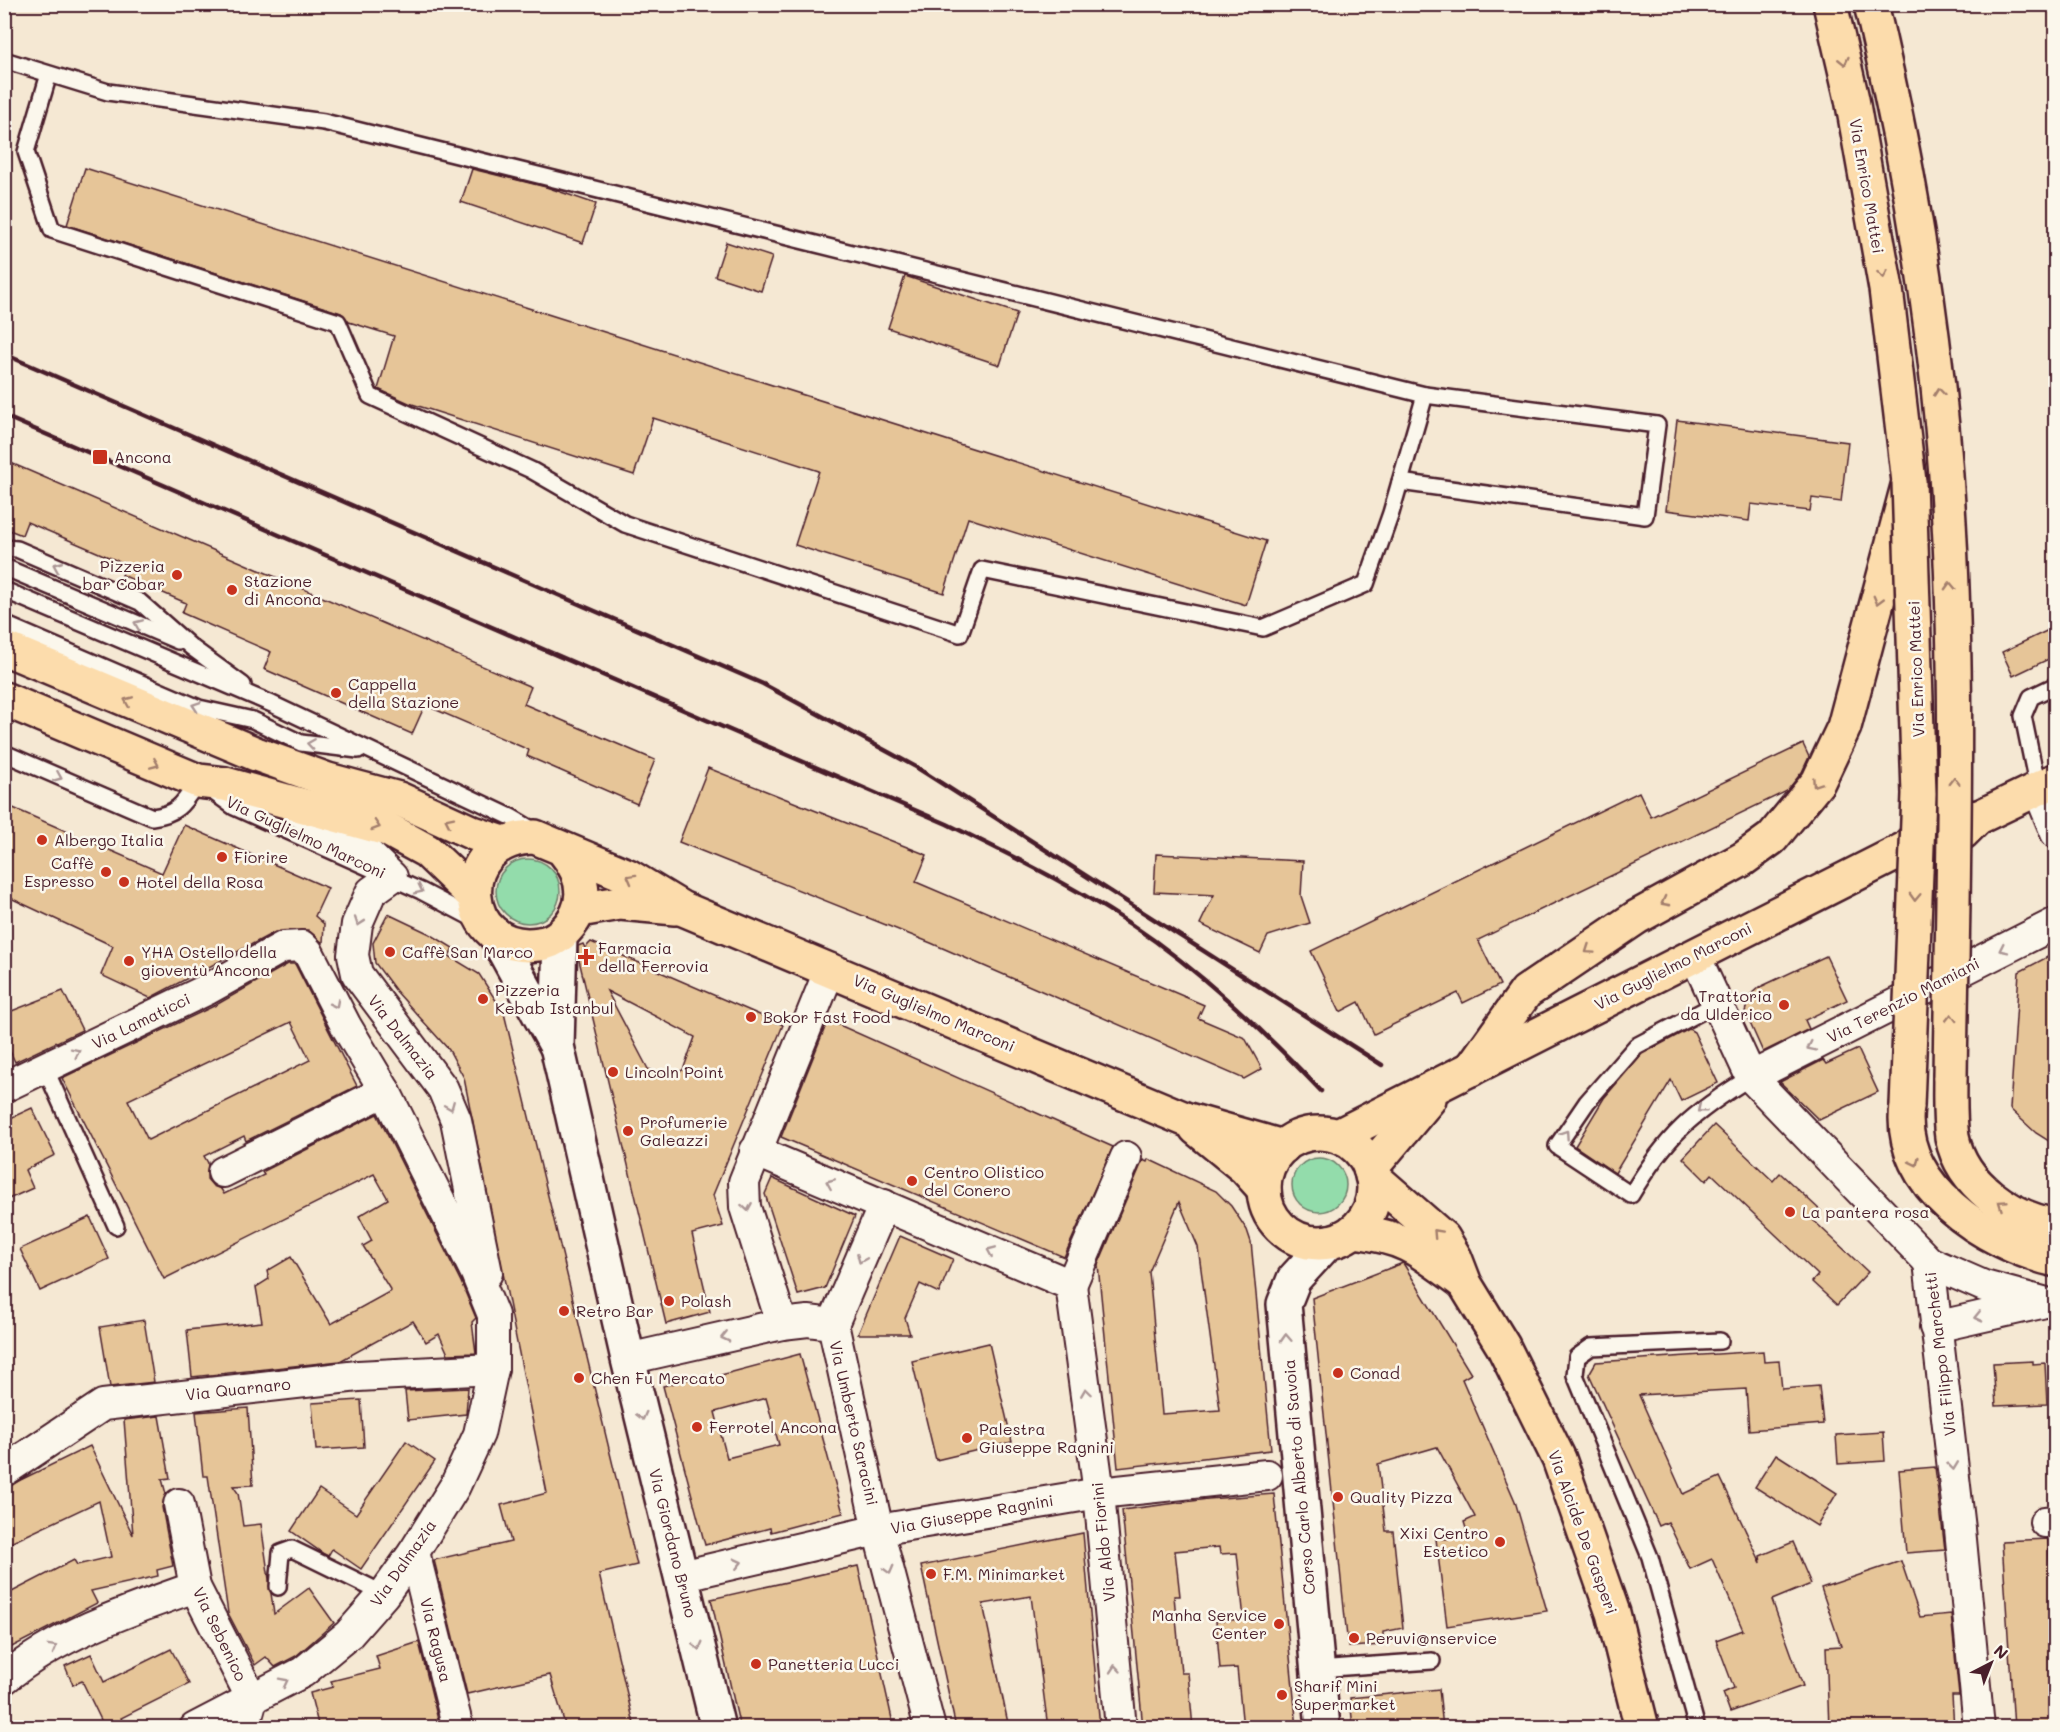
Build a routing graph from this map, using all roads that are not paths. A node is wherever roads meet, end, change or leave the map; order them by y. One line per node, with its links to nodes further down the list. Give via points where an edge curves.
1 (1830, 4): 7 (main road, Via Enrico Mattei, one-way to 7, via 1852,99 1884,278)
2 (1871, 4): 55 (main road, one-way to 2, bridge, via 2029,1220 1992,1196 1966,1168 1953,1138 1950,1077 1954,776 1945,459 1924,278)
3 (4, 60): 4 (lane)
4 (49, 74): 5 (lane, via 108,92 324,122); 6 (lane, via 26,152 52,230 338,322 370,396 531,470 625,524 960,634 982,570 1263,628 1366,584)
5 (1425, 395): 6 (lane); 6 (lane, via 1657,425 1646,516)
6 (1400, 482)
7 (1909, 482): 40 (main road, one-way to 40, bridge, via 1844,727 1818,782 1759,849 1637,917 1526,992); 57 (main road, Via Enrico Mattei, one-way to 57, bridge, via 1919,794 1906,1136 1922,1174 1951,1204 2005,1242)
8 (4, 548): 14 (lane, one-way to 8, via 140,602 17,549)
9 (4, 567): 11 (lane)
10 (4, 590): 12 (lane)
11 (65, 593): 12 (lane); 14 (lane, one-way to 11)
12 (57, 612): 18 (lane)
13 (4, 624): 19 (lane, Via Guglielmo Marconi, one-way to 13, via 199,708)
14 (191, 647): 18 (lane)
15 (4, 648): 19 (main road, one-way to 15)
16 (2055, 686): 23 (lane, via 2031,697 2023,716)
17 (4, 699): 22 (main road, one-way to 22)
18 (262, 699): 20 (lane, Via Guglielmo Marconi)
19 (247, 734): 20 (lane, Via Guglielmo Marconi, one-way to 19); 26 (main road, one-way to 19, via 399,799 328,780)
20 (369, 752): 27 (lane, Via Guglielmo Marconi, via 512,817)
21 (4, 753): 22 (lane, one-way to 22, via 152,817 169,815)
22 (198, 781): 24 (main road, Via Guglielmo Marconi, via 225,784); 28 (lane, Via Guglielmo Marconi, via 234,807)
23 (2047, 784): 25 (street); 35 (main road, Via Guglielmo Marconi, via 1977,818 1962,833 1933,847 1907,848)
24 (276, 799): 28 (street, Via Guglielmo Marconi, via 362,848); 29 (main road, Via Guglielmo Marconi, one-way to 29, via 364,821 410,840 441,863)
25 (2055, 833)
26 (503, 843): 27 (main road, Via Guglielmo Marconi, via 535,837); 29 (main road, via 480,865)
27 (557, 846): 30 (main road, Via Guglielmo Marconi, one-way to 27, via 628,876); 31 (main road, Via Guglielmo Marconi, via 574,863 580,878 582,895)
28 (392, 877): 33 (lane, Via Guglielmo Marconi, one-way to 33); 62 (street, Via Dalmazia, one-way to 62, via 370,892 357,924 353,955 357,974 423,1059 443,1089 456,1120)
29 (474, 896): 33 (main road, Via Guglielmo Marconi, via 477,912)
30 (681, 908): 31 (main road, Via Guglielmo Marconi, via 620,903); 36 (main road, Via Guglielmo Marconi)
31 (569, 923): 33 (main road, Via Guglielmo Marconi, via 545,943 529,946 513,944); 38 (main road, Via Giordano Bruno)
32 (2055, 923): 41 (street, Via Terenzio Mamiani, one-way to 41)
33 (490, 930): 38 (main road, Via Giordano Bruno)
34 (309, 952): 39 (street, Via Lamaticci, one-way to 34, via 208,989 283,947 302,946); 44 (street, Via Dalmazia, one-way to 44, via 346,1026)
35 (1695, 956): 37 (street, Via Filippo Marchetti); 40 (main road, Via Guglielmo Marconi)
36 (830, 969): 45 (main road, Via Guglielmo Marconi); 48 (street)
37 (1716, 1004): 41 (street, Via Filippo Marchetti); 41 (lane, one-way to 37, via 1684,1123 1652,1159 1631,1195 1557,1146 1587,1102 1636,1046)
38 (557, 1046): 67 (main road, Via Giordano Bruno)
39 (45, 1068): 43 (street, Via Lamaticci); 54 (lane)
40 (1471, 1069): 42 (main road, Via Guglielmo Marconi)
41 (1751, 1077): 58 (street, Via Filippo Marchetti)
42 (1440, 1086): 46 (main road, Via Guglielmo Marconi); 51 (main road, Via Guglielmo Marconi, via 1401,1128)
43 (4, 1087)
44 (385, 1091): 50 (street); 62 (street, Via Dalmazia)
45 (1185, 1119): 47 (main road, Via Guglielmo Marconi); 52 (main road, Via Guglielmo Marconi, via 1245,1168)
46 (1338, 1136): 47 (main road, via 1311,1134); 51 (main road, via 1358,1149)
47 (1283, 1146): 52 (main road, via 1269,1165)
48 (755, 1150): 53 (street, one-way to 48); 63 (street, one-way to 63, via 744,1182 745,1207)
49 (1126, 1157): 60 (street)
50 (223, 1172)
51 (1371, 1172): 56 (main road, via 1374,1188 1369,1211); 59 (main road, Via Alcide De Gasperi, one-way to 51, via 1443,1238)
52 (1264, 1189): 56 (main road, via 1269,1210 1282,1228 1300,1240)
53 (884, 1205): 60 (street, one-way to 53); 64 (street, one-way to 64)
54 (116, 1226)
55 (2055, 1226)
56 (1341, 1236): 59 (main road, Via Alcide De Gasperi, via 1393,1237 1411,1244); 80 (main road, Corso Carlo Alberto di Savoia, one-way to 56, via 1284,1304 1294,1279)
57 (2055, 1260)
58 (1929, 1262): 61 (street, via 1968,1281); 65 (street, Via Filippo Marchetti)
59 (1465, 1284): 90 (main road, Via Alcide De Gasperi, via 1503,1346 1559,1459 1612,1613)
60 (1071, 1285): 71 (street, Via Aldo Fiorini, one-way to 60)
61 (2049, 1302): 65 (street, one-way to 65)
62 (493, 1315): 68 (street, Via Dalmazia)
63 (782, 1324): 64 (street, Via Umberto Saracini); 67 (street, one-way to 67)
64 (832, 1324): 73 (street, Via Umberto Saracini)
65 (1935, 1327): 92 (street, Via Filippo Marchetti, one-way to 92)
66 (1720, 1341): 91 (lane, via 1590,1347 1577,1357 1575,1375 1650,1557)
67 (628, 1359): 75 (main road, Via Giordano Bruno, one-way to 75)
68 (493, 1369): 69 (street, Via Quarnaro, via 358,1376 103,1405); 74 (street, Via Dalmazia, via 479,1434 455,1486)
69 (4, 1471)
70 (1267, 1475): 71 (street, Via Giuseppe Ragnini)
71 (1099, 1493): 73 (street, Via Giuseppe Ragnini); 88 (street, Via Aldo Fiorini, one-way to 71)
72 (179, 1504): 76 (street, Via Sebenico)
73 (878, 1530): 75 (street, Via Giuseppe Ragnini, one-way to 73); 87 (street, Via Umberto Saracini, one-way to 87)
74 (414, 1552): 78 (street, Via Dalmazia); 85 (street, Via Ragusa)
75 (681, 1576): 86 (main road, Via Giordano Bruno, one-way to 86)
76 (195, 1587): 81 (street, one-way to 76, via 20,1666 107,1619); 82 (street, Via Sebenico)
77 (278, 1587): 78 (lane, via 281,1553 292,1549)
78 (384, 1594): 82 (street, Via Dalmazia, one-way to 78, via 303,1672 349,1634)
79 (1432, 1661): 80 (lane)
80 (1317, 1668): 89 (main road, Corso Carlo Alberto di Savoia)
81 (4, 1679)
82 (252, 1698): 83 (street, Via Dalmazia); 84 (street, Via Sebenico)
83 (195, 1728)
84 (244, 1728)
85 (458, 1728)
86 (717, 1728)
87 (930, 1728)
88 (1121, 1728)
89 (1323, 1728)
90 (1642, 1728)
91 (1697, 1728)
92 (1979, 1728)

